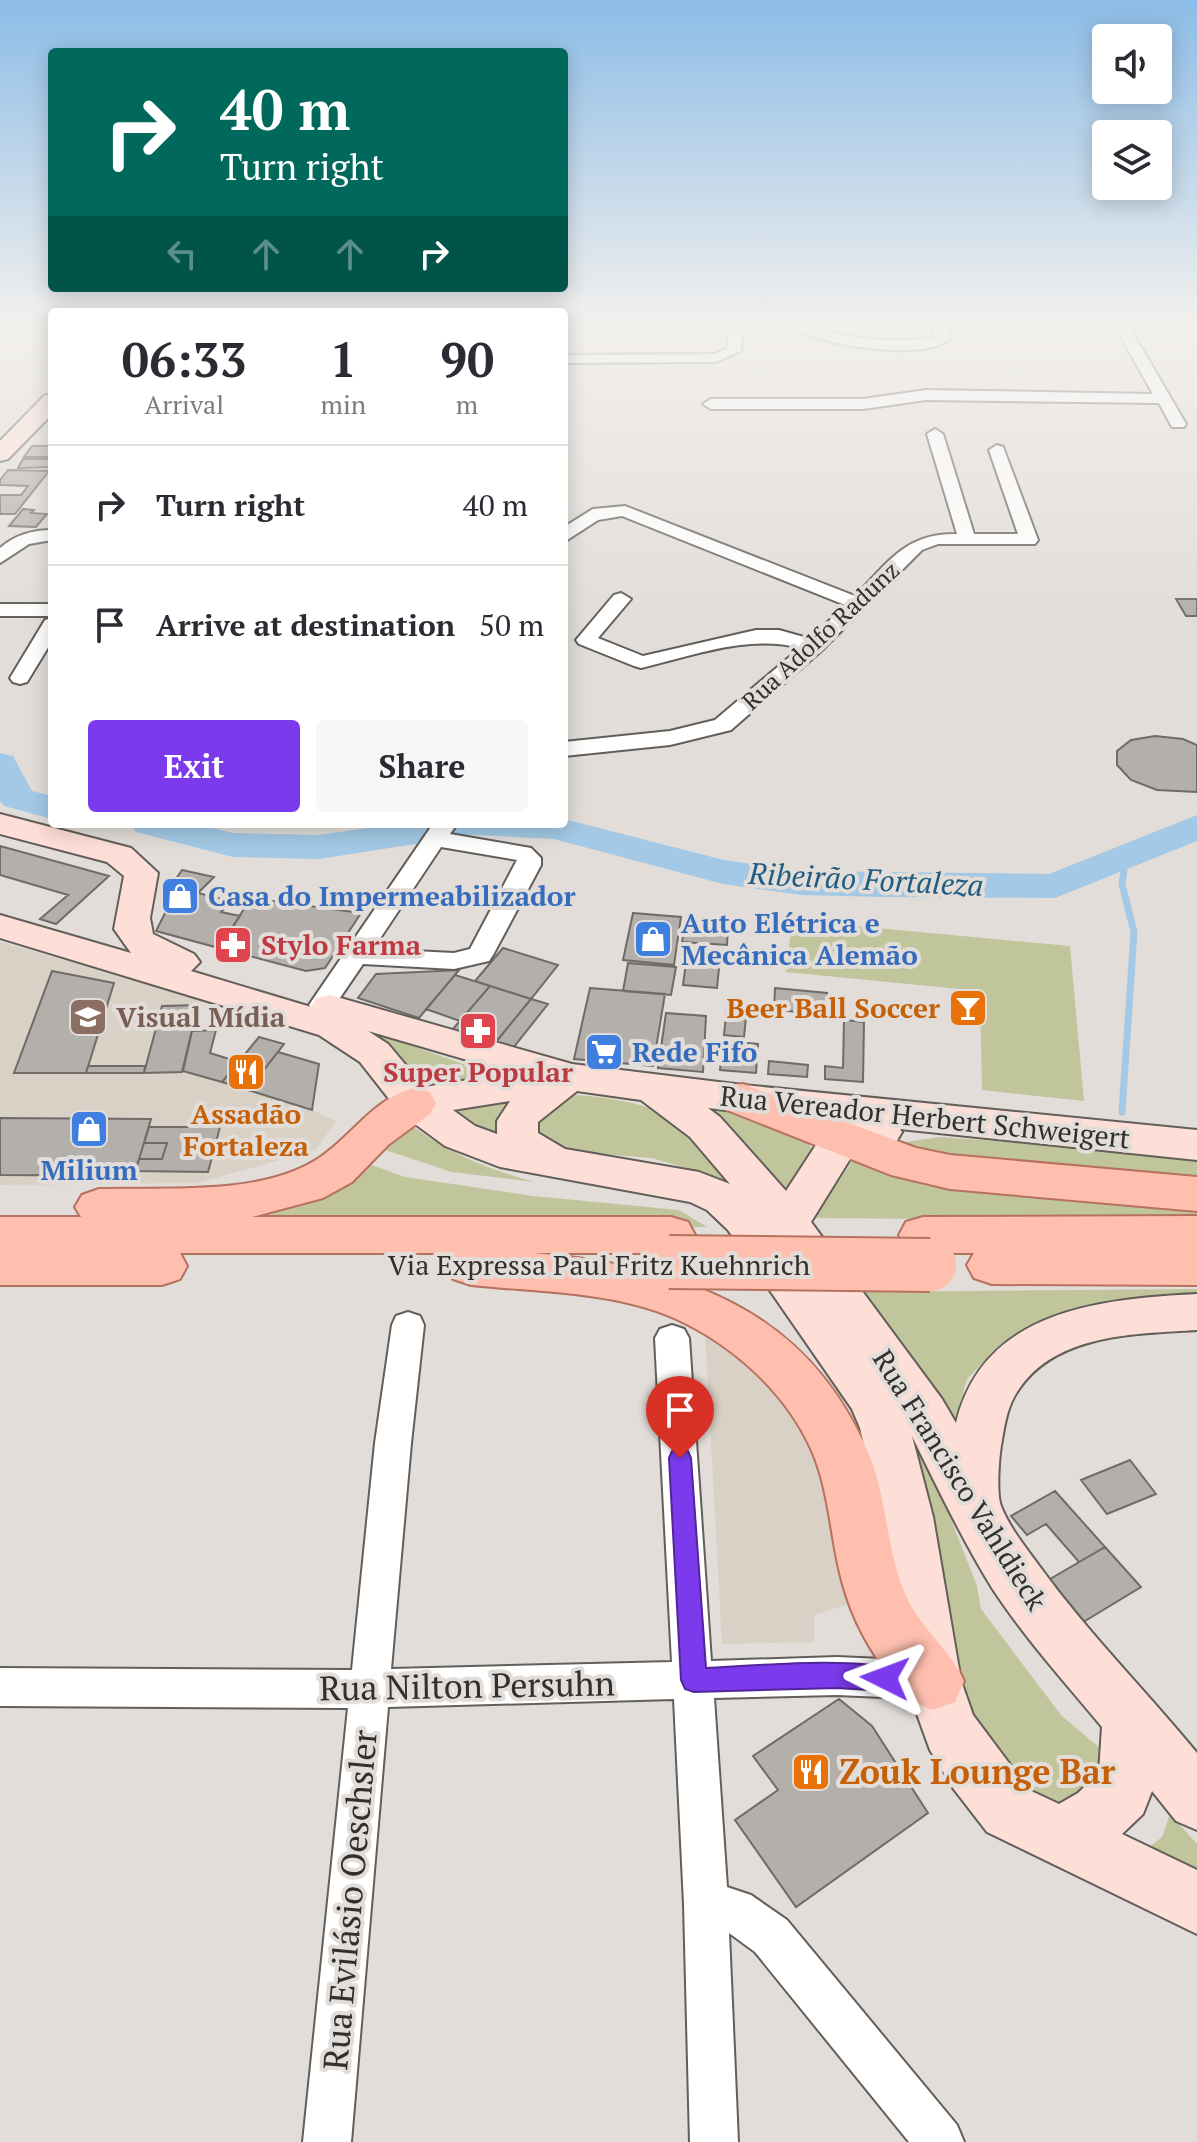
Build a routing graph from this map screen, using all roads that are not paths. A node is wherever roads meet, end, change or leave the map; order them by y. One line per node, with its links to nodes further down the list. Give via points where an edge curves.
1 (30, 423): 4 (main road)
2 (935, 434): 7 (street)
3 (997, 450): 7 (street, Rua Adolfo Radunz, via 1029,540)
4 (0, 454)
5 (568, 533): 10 (street, via 601,511 625,511)
6 (48, 536): 8 (street, via 15,542)
7 (967, 539): 10 (street, Rua Adolfo Radunz, via 936,539 916,546)
8 (0, 558)
9 (621, 599): 14 (street, via 586,640 641,662 756,636)
10 (857, 603): 14 (street, Rua Adolfo Radunz)
11 (0, 610): 12 (street)
12 (48, 610)
13 (48, 631): 15 (street)
14 (815, 646): 16 (street, Rua Adolfo Radunz, via 723,725 670,738)
15 (20, 678)
16 (568, 749)
17 (0, 824): 19 (main road, Rua Francisco Vahldieck, via 119,855 141,873)
18 (438, 833): 22 (street); 22 (street, via 529,858 480,955 454,961)
19 (134, 906): 21 (main road, via 110,924); 23 (main road, Rua Francisco Vahldieck, via 132,937 145,947 186,965)
20 (0, 926): 21 (main road, Rua Francisco Vahldieck)
21 (49, 940): 27 (main road, Rua Francisco Vahldieck, via 333,1026 374,1053)
22 (358, 956): 23 (street)
23 (322, 1005): 24 (main road, Rua Francisco Vahldieck)
24 (571, 1077): 25 (main road, Rua Francisco Vahldieck); 27 (main road); 31 (main road, via 523,1109 517,1122 519,1139 530,1152)
25 (652, 1088): 26 (main road, Rua Vereador Herbert Schweigert); 34 (main road, Rua Francisco Vahldieck, via 705,1127)
26 (743, 1099): 28 (main road, Rua Vereador Herbert Schweigert); 29 (main road)
27 (414, 1103): 31 (main road, Rua Francisco Vahldieck, via 460,1136 500,1152); 33 (main road, via 335,1170 275,1195 242,1202)
28 (954, 1120): 29 (main road); 30 (main road, Rua Vereador Herbert Schweigert)
29 (842, 1138): 32 (main road, via 908,1163 950,1172); 34 (main road)
30 (1197, 1145)
31 (566, 1165): 47 (main road, Rua Francisco Vahldieck, via 699,1188 744,1219 871,1398 885,1428 907,1517)
32 (1197, 1194)
33 (0, 1210)
34 (788, 1223): 45 (main road, Rua Francisco Vahldieck, via 925,1413)
35 (1197, 1234): 38 (main road, Via Expressa Paul Fritz Kuehnrich)
36 (0, 1235): 37 (main road, Via Expressa Paul Fritz Kuehnrich)
37 (670, 1248): 38 (main road, Via Expressa Paul Fritz Kuehnrich, bridge); 40 (main road, Via Expressa Paul Fritz Kuehnrich)
38 (926, 1250): 41 (main road, Via Expressa Paul Fritz Kuehnrich)
39 (0, 1266): 40 (main road, Via Expressa Paul Fritz Kuehnrich)
40 (471, 1266): 47 (main road, via 649,1291 692,1304 770,1353 808,1393 834,1433 876,1595 891,1629)
41 (1197, 1266)
42 (1197, 1312): 45 (main road, via 1098,1322 1049,1338 1015,1357 982,1408 972,1474)
43 (408, 1325): 49 (street, Rua Evilásio Oeschsler)
44 (672, 1338): 46 (street)
45 (975, 1510): 50 (main road, Rua Francisco Vahldieck, via 1043,1615)
46 (694, 1680): 47 (street, Rua Nilton Persuhn, via 837,1676); 49 (street, Rua Nilton Persuhn); 54 (street)
47 (933, 1681): 52 (main road, Rua Francisco Vahldieck, via 950,1730 999,1801 1008,1811)
48 (0, 1687): 49 (street, Rua Nilton Persuhn)
49 (369, 1689): 55 (street, Rua Evilásio Oeschsler)
50 (1131, 1717): 51 (main road, Rua Francisco Vahldieck); 52 (main road, via 1134,1757 1118,1798 1103,1814)
51 (1197, 1800)
52 (1059, 1836): 53 (main road, Rua Francisco Vahldieck)
53 (1197, 1903)
54 (706, 1904): 56 (street); 57 (street, via 735,1911 771,1936)
55 (327, 2142)
56 (714, 2142)
57 (940, 2142)

